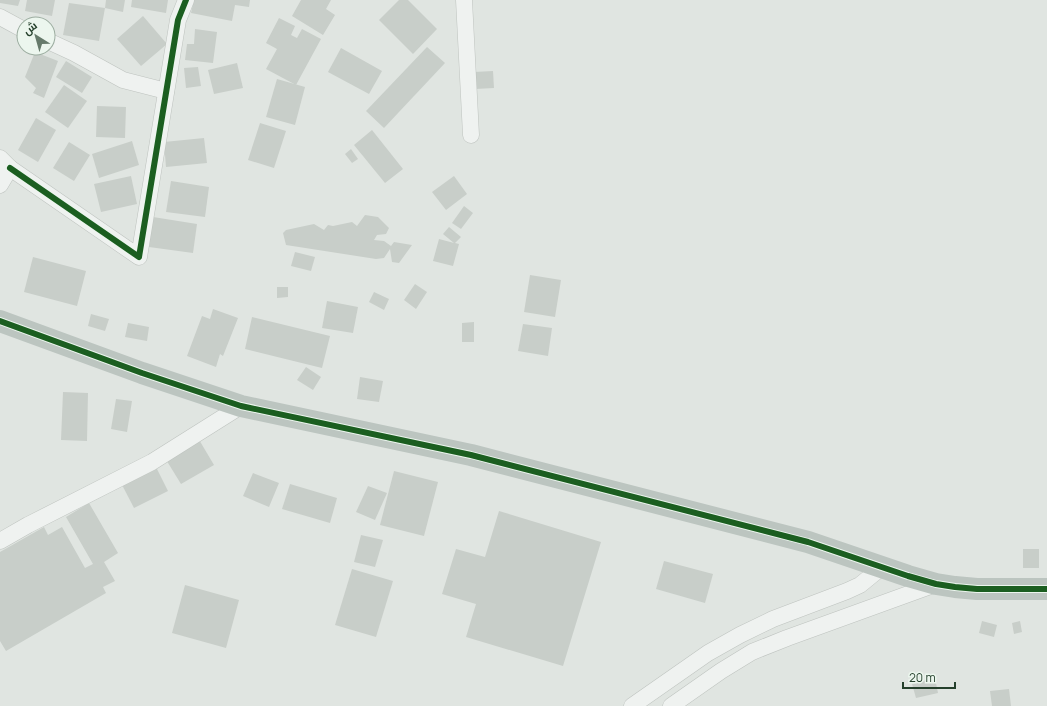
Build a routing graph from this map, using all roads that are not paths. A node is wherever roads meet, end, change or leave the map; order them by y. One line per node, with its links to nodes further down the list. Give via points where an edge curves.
1 (186, 0): 6 (street, via 178,20)
2 (464, 0): 7 (street)
3 (0, 17): 4 (street)
4 (16, 26)
5 (56, 45): 6 (street, via 123,80)
6 (166, 91): 8 (street, via 138,258)
7 (471, 136)
8 (5, 163): 9 (street)
9 (0, 185)
10 (0, 321): 11 (street)
11 (240, 406): 12 (street, via 152,462); 13 (street, via 471,455 808,542)
12 (0, 541)
13 (882, 567): 14 (street); 16 (street, via 860,585 772,619 740,635)
14 (936, 584): 15 (street, via 955,587); 17 (street, via 758,650 726,668)
15 (1047, 589)
16 (632, 706)
17 (671, 706)

